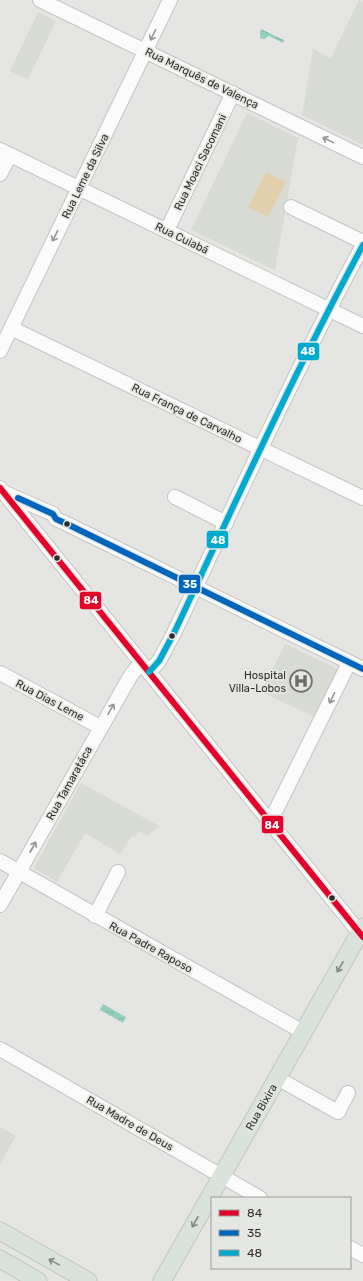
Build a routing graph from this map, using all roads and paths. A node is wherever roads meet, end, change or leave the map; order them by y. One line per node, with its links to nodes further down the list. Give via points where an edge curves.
1 (40, 0): 3 (street, Rua Marquês de Valença)
2 (170, 0): 3 (street, Rua Leme da Silva, one-way to 3)
3 (146, 51): 4 (street, Rua Marquês de Valença); 8 (street, Rua Leme da Silva)
4 (233, 93): 6 (street, Rua Marquês de Valença, one-way to 4); 10 (street, Rua Moaci Sacomani)
5 (5, 153): 7 (street); 8 (street, Rua Cuiabá)
6 (363, 157)
7 (0, 174)
8 (79, 189): 10 (street, Rua Cuiabá); 14 (street, Rua Leme da Silva, one-way to 14)
9 (291, 207): 11 (street)
10 (167, 230): 12 (street, Rua Cuiabá)
11 (363, 243): 12 (street, Rua Tamaratáca)
12 (329, 309): 13 (street, Rua Cuiabá); 16 (street, Rua Tamaratáca)
13 (363, 326)
14 (11, 328): 15 (street, Rua Leme da Silva); 16 (street, Rua França de Carvalho)
15 (0, 351)
16 (261, 448): 19 (street, Rua França de Carvalho); 23 (street, Rua Tamaratáca)
17 (2, 490): 20 (street); 22 (street)
18 (175, 497): 23 (street)
19 (363, 498)
20 (43, 510): 21 (street, via 53,514); 22 (street, via 33,509)
21 (56, 519): 22 (street); 24 (street)
22 (27, 521): 26 (street)
23 (226, 523): 24 (street, Rua Tamaratáca)
24 (195, 588): 25 (street); 26 (street, Rua Tamaratáca, via 159,661)
25 (350, 663): 27 (street); 30 (street, one-way to 30)
26 (145, 668): 29 (street, Rua Tamaratáca, one-way to 26, via 131,675); 30 (street)
27 (363, 669)
28 (0, 673): 29 (street, Rua Dias Leme)
29 (100, 727): 32 (street, Rua Tamaratáca, one-way to 29)
30 (270, 822): 36 (street)
31 (0, 861): 32 (street, Rua Padre Raposo)
32 (19, 872): 34 (street, Rua Tamaratáca); 35 (street, Rua Padre Raposo)
33 (118, 872): 35 (street)
34 (0, 905)
35 (95, 916): 37 (street, Rua Padre Raposo)
36 (362, 932): 37 (main road, Rua Bixira, one-way to 37)
37 (303, 1032): 39 (main road, Rua Bixira)
38 (0, 1049): 41 (street, Rua Madre de Deus)
39 (277, 1078): 40 (street, via 338,1112); 41 (main road, Rua Bixira)
40 (348, 1093)
41 (222, 1176): 42 (street, Rua Madre de Deus); 49 (main road, Rua Bixira, one-way to 49)
42 (258, 1197)
43 (0, 1231): 48 (main road, one-way to 43)
44 (351, 1249): 45 (street)
45 (363, 1255)
46 (0, 1259): 47 (main road)
47 (38, 1281)
48 (88, 1281)
49 (162, 1281)

